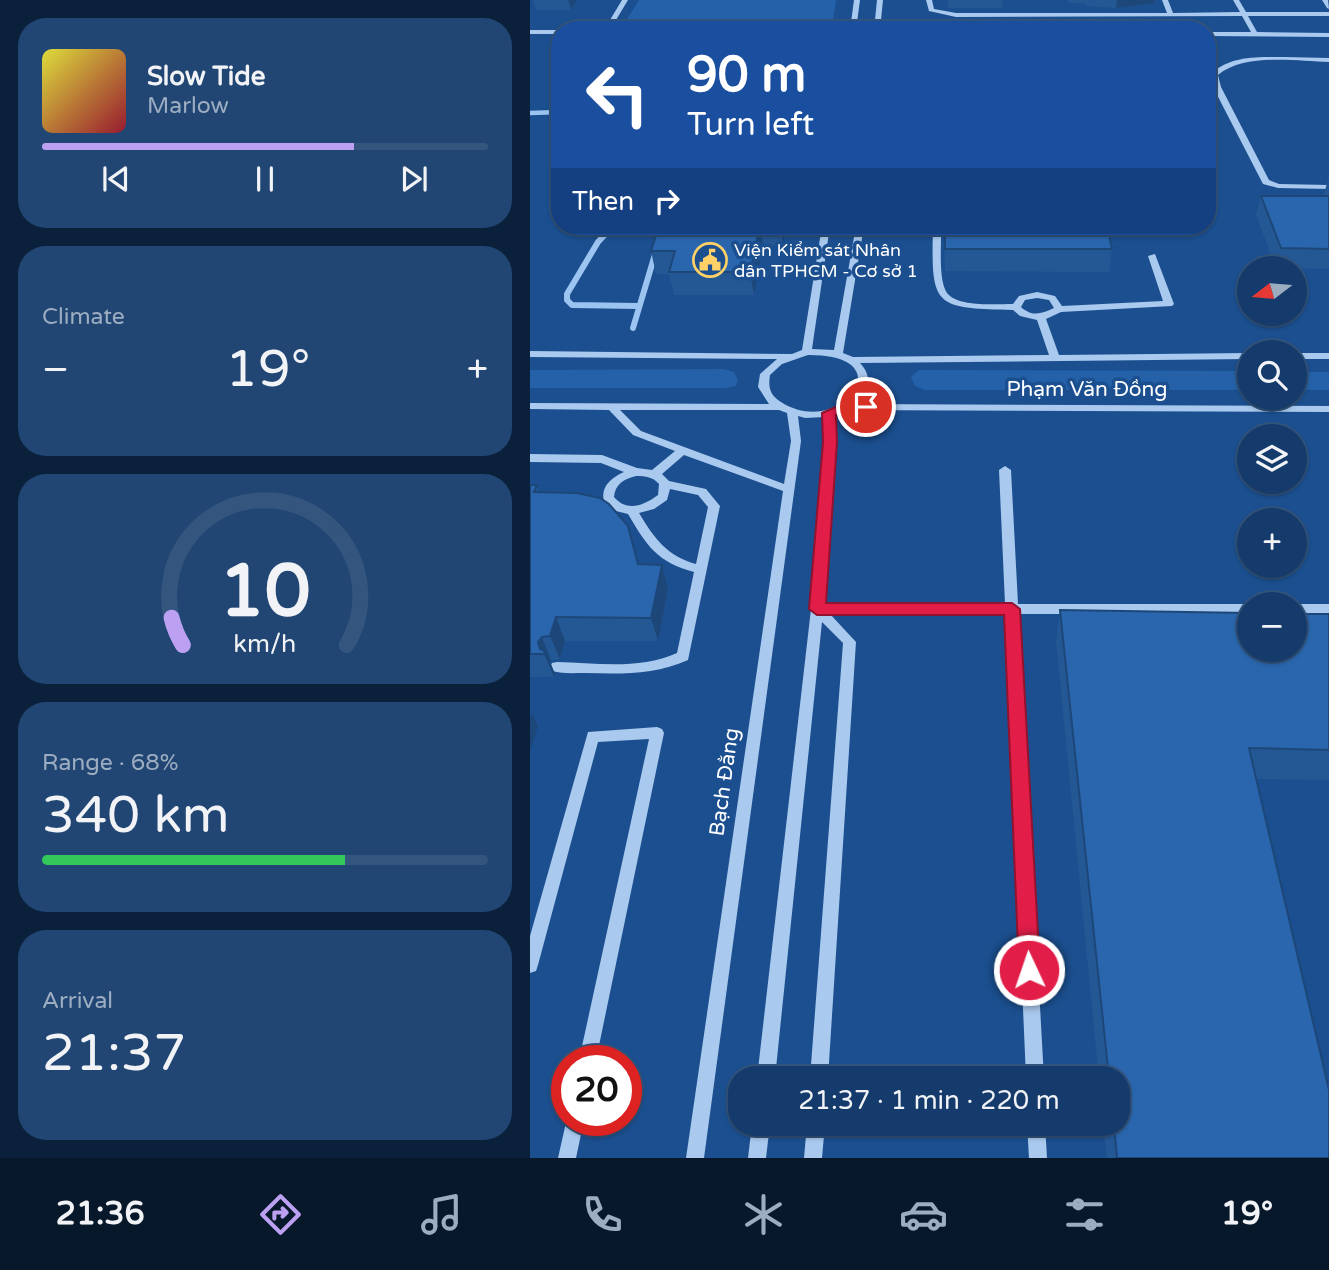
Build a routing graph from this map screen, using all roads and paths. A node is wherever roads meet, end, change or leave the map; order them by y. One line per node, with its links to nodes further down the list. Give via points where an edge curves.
1 (625, 0): 12 (street)
2 (857, 0): 13 (street)
3 (880, 0): 14 (street)
4 (929, 0): 11 (street, via 931,10 942,14)
5 (1165, 0): 11 (street)
6 (1236, 0): 9 (street)
7 (1324, 0): 8 (street)
8 (1329, 7)
9 (1244, 14): 10 (street); 11 (street); 18 (street)
10 (1329, 14)
11 (1171, 15)
12 (612, 21)
13 (854, 21)
14 (878, 21)
15 (530, 32): 16 (street)
16 (551, 32)
17 (1216, 34): 18 (street)
18 (1254, 34): 19 (street)
19 (1329, 34)
20 (1329, 60): 21 (street, via 1239,61)
21 (1216, 72)
22 (1216, 83): 23 (street, via 1266,182)
23 (1329, 187)
24 (825, 235): 31 (street)
25 (858, 235): 33 (street)
26 (937, 235): 28 (street, via 937,271 941,295 948,302)
27 (1152, 256): 29 (street, via 1169,304)
28 (1016, 307): 29 (street, via 1022,298 1037,295 1052,298); 30 (street, via 1023,314)
29 (1059, 309): 30 (street)
30 (1042, 318): 35 (lane)
31 (807, 352): 33 (street); 34 (street)
32 (530, 354): 34 (street)
33 (838, 354): 39 (street)
34 (792, 355): 44 (street, via 768,370 763,380 768,400)
35 (1053, 356): 36 (street, Phạm Văn Đồng); 39 (street, Phạm Văn Đồng)
36 (1237, 356)
37 (1307, 356): 38 (street)
38 (1329, 356)
39 (851, 360): 42 (street, via 866,378 857,399)
40 (530, 406): 41 (street)
41 (611, 406): 44 (street); 46 (street, via 637,433)
42 (845, 407): 43 (street, Phạm Văn Đồng); 45 (street)
43 (1329, 409)
44 (785, 410): 45 (street); 52 (street, Bạch Đằng, via 796,441)
45 (829, 413): 57 (street)
46 (683, 450): 50 (street); 52 (street)
47 (530, 458): 49 (street, via 602,459)
48 (1005, 470): 58 (street)
49 (636, 472): 50 (street); 54 (street, via 611,485 608,498)
50 (655, 474): 51 (street)
51 (665, 484): 55 (street, via 656,503); 56 (street, via 703,492 714,506)
52 (788, 489): 73 (street, Bạch Đằng)
53 (598, 503): 54 (street)
54 (612, 504): 55 (street)
55 (631, 510): 56 (street, via 666,558)
56 (700, 569): 62 (street, via 682,656 650,667)
57 (817, 609): 58 (street); 65 (street); 66 (street, via 850,642)
58 (1012, 609): 59 (street); 67 (street)
59 (1237, 609)
60 (1307, 609): 61 (street)
61 (1329, 609)
62 (557, 667)
63 (530, 965): 64 (street, via 592,736 657,733)
64 (590, 1045)
65 (767, 1066)
66 (820, 1066)
67 (1034, 1066)
68 (572, 1136): 72 (street)
69 (760, 1136): 74 (street)
70 (815, 1136): 75 (street)
71 (1037, 1136): 76 (lane)
72 (567, 1158)
73 (695, 1158)
74 (757, 1158)
75 (814, 1158)
76 (1038, 1158)

